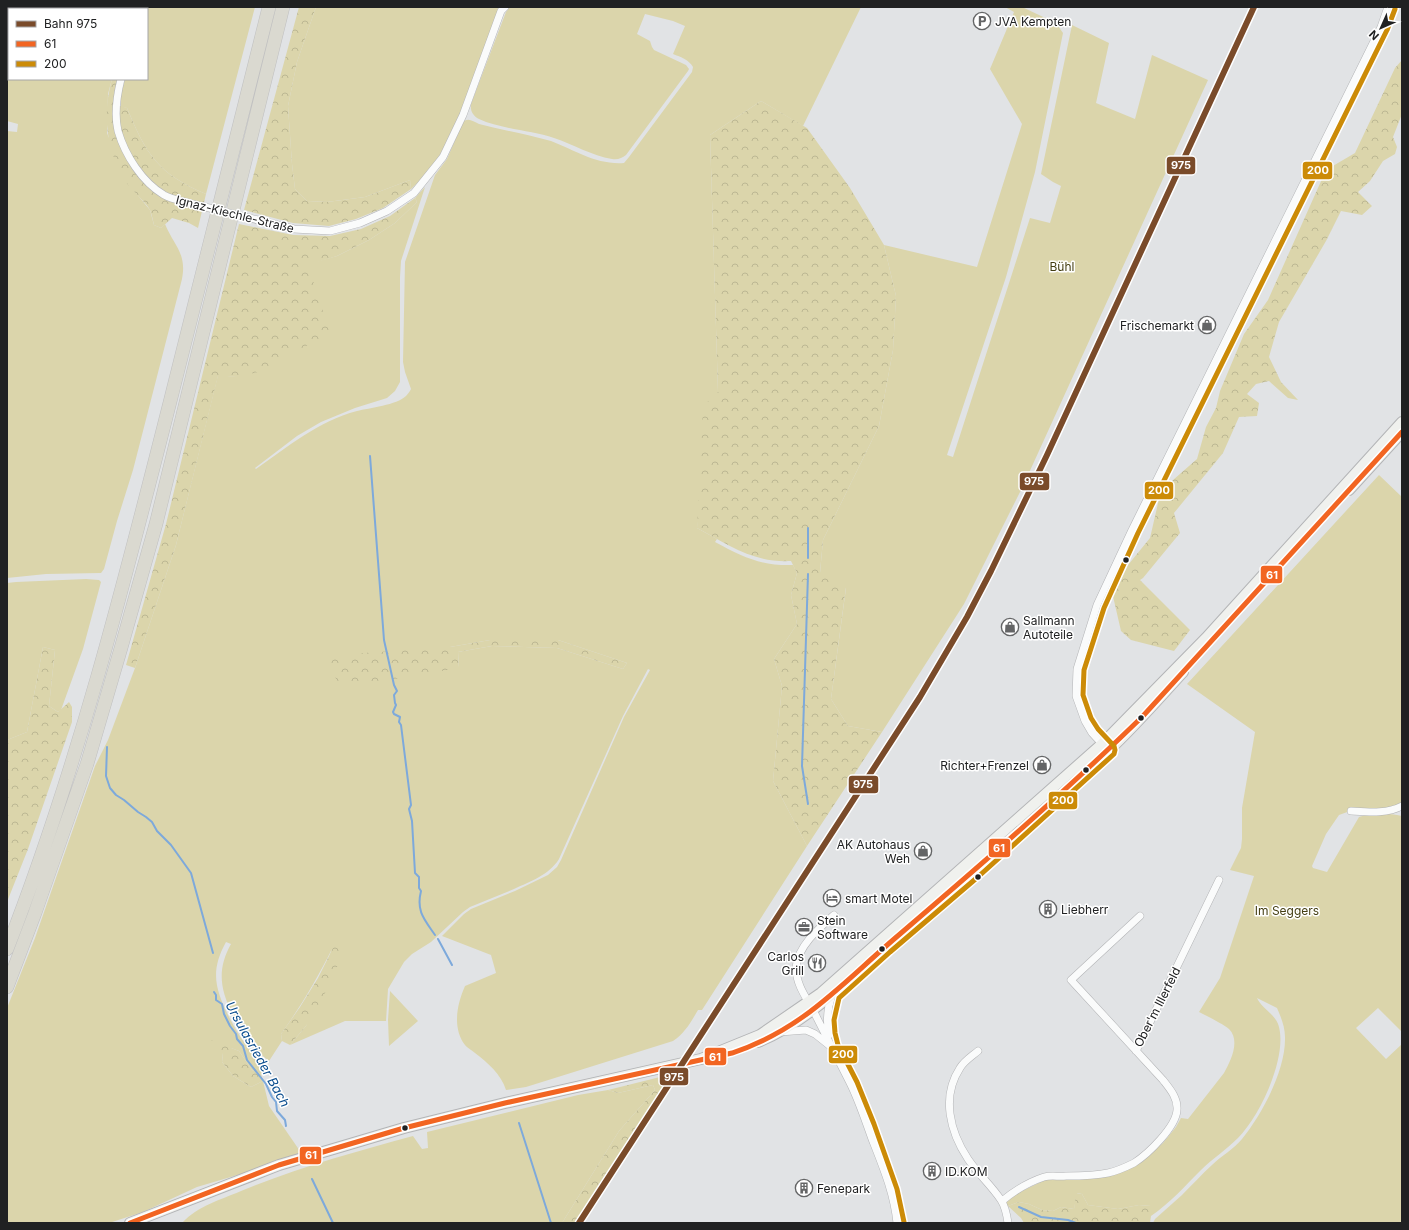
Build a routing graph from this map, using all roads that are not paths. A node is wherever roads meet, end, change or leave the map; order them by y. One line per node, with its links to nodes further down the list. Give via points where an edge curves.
1 (268, 7): 17 (highway, via 106,648 73,760)
2 (287, 7): 5 (highway)
3 (505, 7): 6 (street, Ignaz-Kiechle-Straße, bridge, via 501,11 463,115 443,157 414,193 387,211 360,223 330,230 294,229 163,194 139,172 118,130 117,94)
4 (1388, 7): 9 (street, via 1381,27 1097,605 1077,669 1076,696 1085,721)
5 (281, 13): 18 (highway, via 156,524 87,764)
6 (121, 80)
7 (1402, 422): 9 (main road)
8 (1402, 432): 9 (main road, via 1153,705)
9 (1105, 747): 19 (main road, via 974,871); 20 (main road)
10 (1402, 806): 12 (street)
11 (1351, 811): 12 (street)
12 (1394, 811): 13 (street)
13 (1402, 813)
14 (1219, 880): 24 (street, Ober'm Illerfeld)
15 (834, 915): 20 (street, via 812,936 799,956 799,984)
16 (1140, 916): 24 (street, Ober'm Illerfeld, via 1071,980)
17 (7, 949)
18 (7, 987)
19 (833, 994): 20 (main road); 22 (street, via 827,1016)
20 (811, 1006): 21 (main road); 22 (street); 25 (main road, via 760,1035)
21 (780, 1032): 22 (street, via 806,1030); 25 (main road, via 726,1055)
22 (831, 1047): 29 (street, via 859,1103 886,1174)
23 (978, 1051): 26 (street, via 960,1066 951,1085 949,1108 959,1142 968,1159)
24 (1136, 1051): 26 (street, via 1163,1080 1176,1099 1176,1116 1172,1124 1148,1152 1133,1163 1108,1173 1046,1177 1034,1181)
25 (701, 1059): 27 (main road, via 412,1126 279,1166)
26 (1002, 1201): 30 (street)
27 (146, 1220): 28 (main road)
28 (130, 1223)
29 (897, 1223)
30 (1008, 1223)

